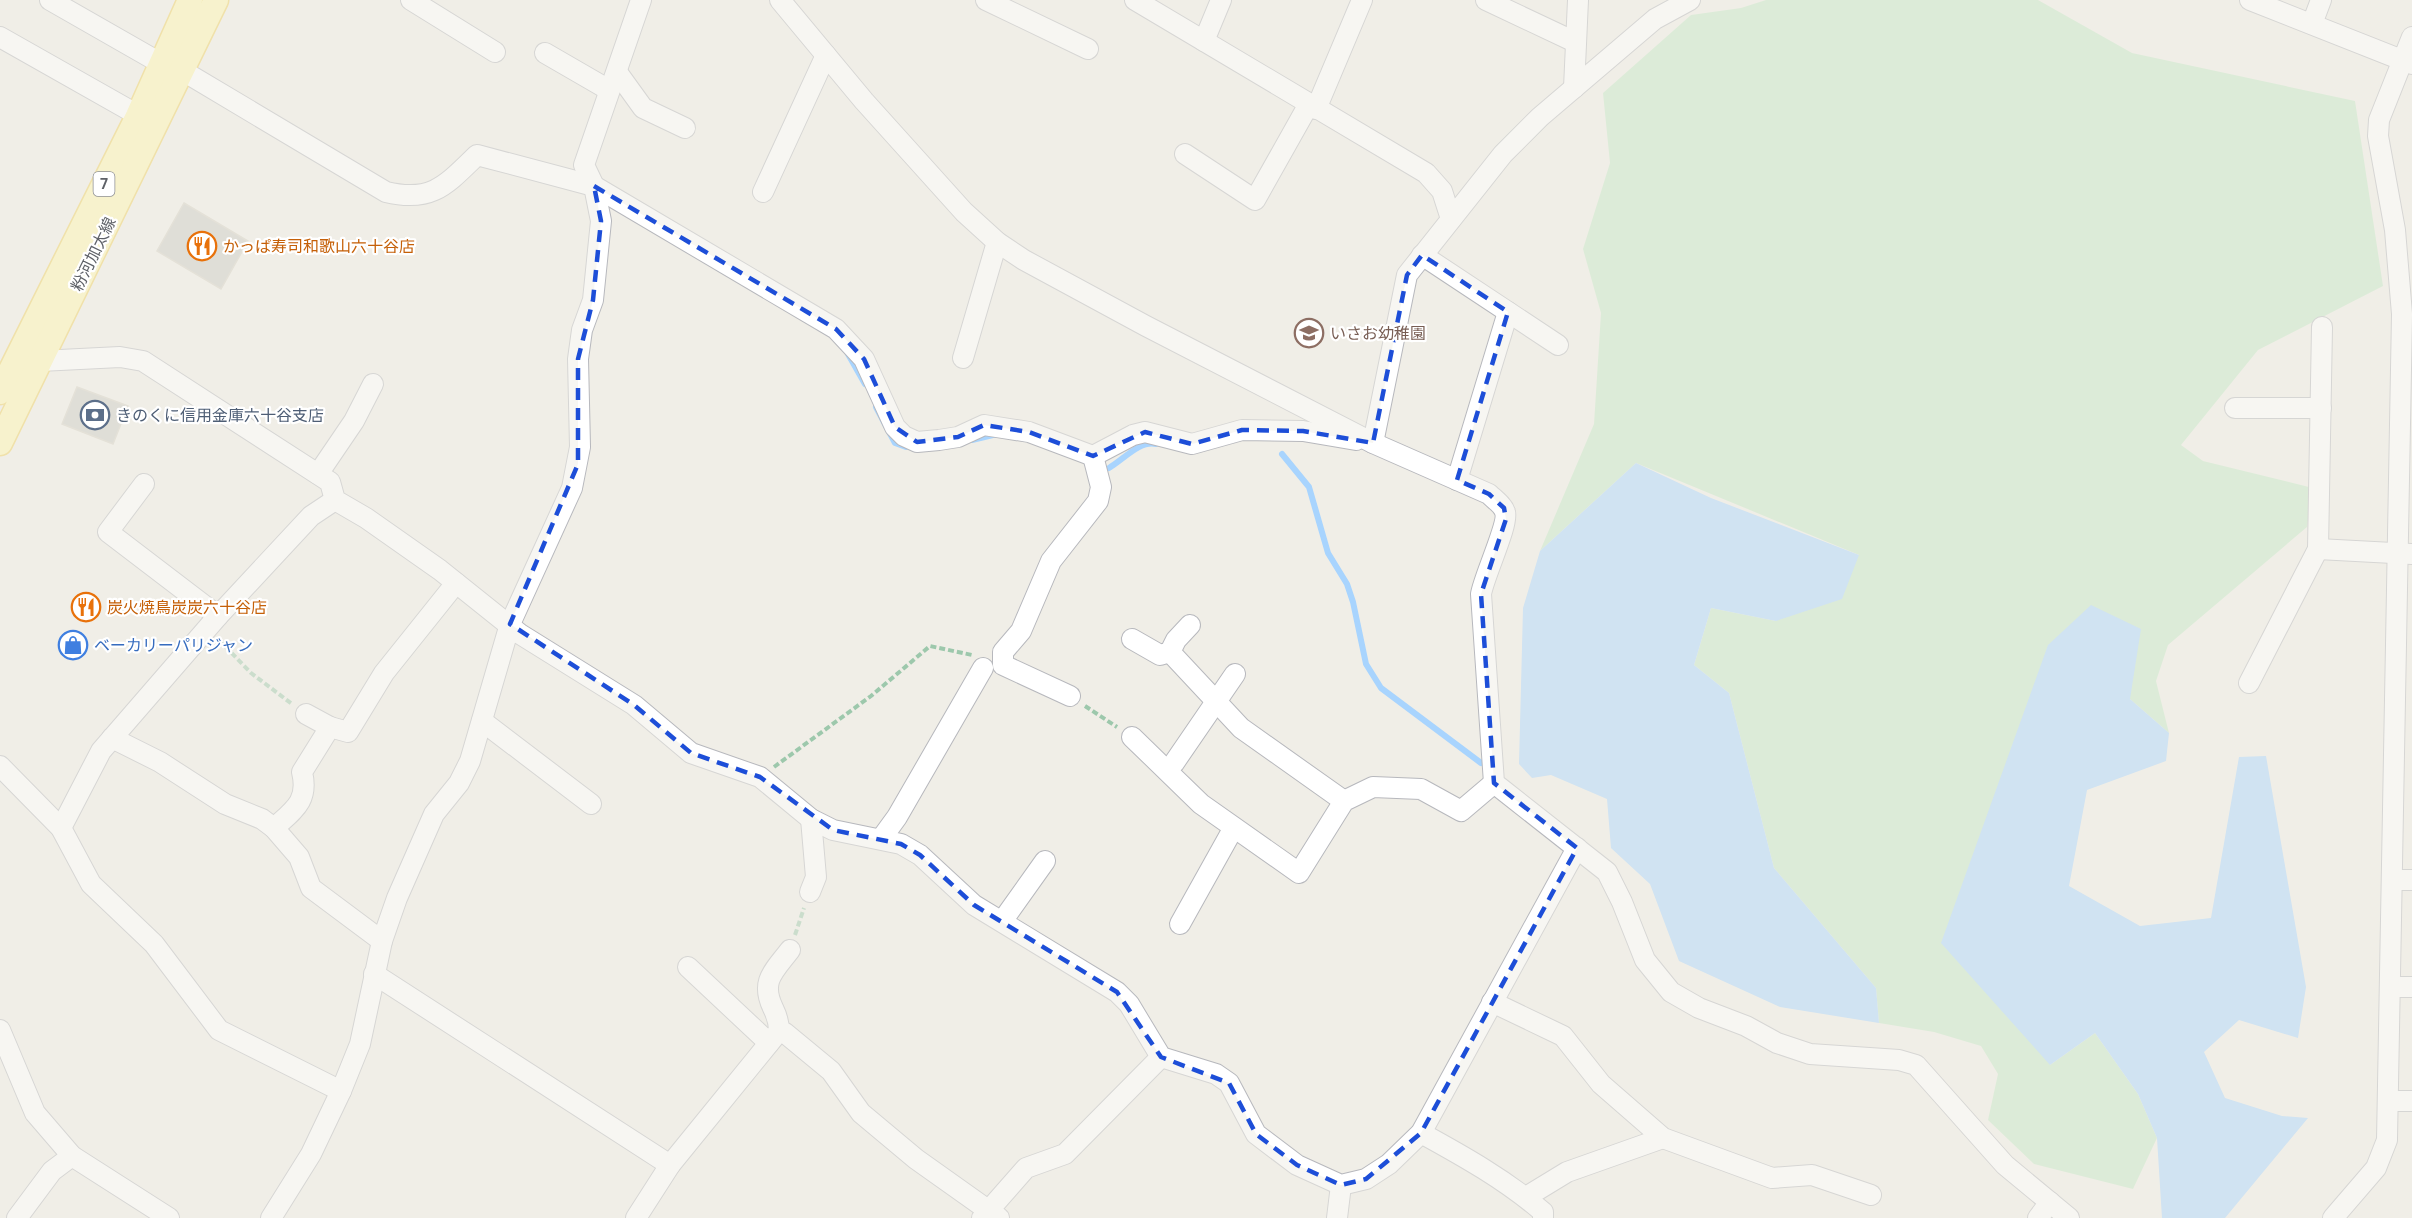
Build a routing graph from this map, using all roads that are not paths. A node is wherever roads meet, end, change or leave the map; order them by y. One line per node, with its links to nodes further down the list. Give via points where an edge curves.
1 (51, 0): 26 (street)
2 (190, 0): 26 (main road, 粉河加太線 / 7)
3 (216, 0): 26 (main road, 粉河加太線 / 7)
4 (411, 0): 22 (street)
5 (641, 0): 27 (street)
6 (780, 0): 24 (street)
7 (986, 0): 21 (street)
8 (1135, 0): 19 (street)
9 (1221, 0): 19 (street)
10 (1362, 0): 30 (street)
11 (1485, 0): 20 (street)
12 (1578, 0): 20 (street)
13 (1690, 0): 28 (street, via 1656,20)
14 (2250, 0): 16 (street)
15 (2322, 0): 16 (street)
16 (2312, 24): 25 (street)
17 (0, 37): 31 (street)
18 (2412, 37): 25 (street)
19 (1204, 41): 30 (street)
20 (1575, 42): 28 (street)
21 (1089, 49)
22 (495, 52)
23 (546, 53): 29 (street)
24 (826, 55): 35 (street); 38 (street, via 964,212)
25 (2407, 62): 37 (street, via 2379,120 2378,136)
26 (172, 67): 31 (main road, 粉河加太線 / 7); 34 (street, via 386,192 433,193 477,155)
27 (617, 72): 29 (street); 32 (street, via 643,108)
28 (1574, 88): 36 (street, via 1503,154)
29 (609, 90): 34 (street, via 584,165)
30 (1312, 107): 33 (street, via 1255,200); 36 (street, via 1426,173 1443,191)
31 (147, 120): 44 (main road, 粉河加太線 / 7); 45 (main road, 粉河加太線 / 7)
32 (685, 128)
33 (1185, 154)
34 (594, 186): 53 (street, via 836,329 864,359 895,427 904,436 917,442 939,440 958,437 984,425 1029,432); 62 (street, via 601,220 593,300 582,330 578,359 578,464 572,488)
35 (763, 192)
36 (1451, 219): 39 (street)
37 (2404, 234): 52 (street)
38 (996, 242): 43 (street); 51 (street)
39 (1422, 255): 40 (street); 51 (street, via 1407,275)
40 (1509, 312): 42 (street); 55 (street)
41 (2322, 327): 49 (street)
42 (1558, 345)
43 (963, 358)
44 (40, 361): 45 (main road); 50 (main road, 粉河加太線 / 7); 54 (street, via 120,357 143,361)
45 (7, 363): 47 (main road, 粉河加太線 / 7)
46 (373, 384): 54 (street, via 354,421)
47 (0, 392)
48 (2235, 408): 49 (street)
49 (2321, 408): 58 (street)
50 (0, 443)
51 (1373, 443): 53 (street, via 1303,431 1242,430 1192,444 1145,432); 55 (street)
52 (2406, 447): 59 (street)
53 (1093, 456): 70 (street, via 1101,487 1098,501 1052,561 1021,631 1003,652 1003,665)
54 (318, 474): 57 (street, via 330,482)
55 (1456, 480): 80 (street, via 1489,494 1504,508 1506,519 1481,594)
56 (144, 484): 61 (street, via 108,532)
57 (335, 500): 60 (street); 61 (street, via 311,516)
58 (2318, 549): 59 (street); 69 (street)
59 (2405, 553): 66 (street)
60 (456, 583): 62 (street); 74 (street, via 384,673 348,732)
61 (213, 622): 76 (street)
62 (510, 624): 73 (street); 83 (street, via 634,705 691,753 760,777)
63 (1190, 625): 65 (street)
64 (1132, 639): 65 (street, via 1160,655)
65 (1170, 652): 71 (street)
66 (2404, 665): 79 (street)
67 (983, 668): 87 (street)
68 (1235, 674): 71 (street)
69 (2249, 682)
70 (1070, 696)
71 (1215, 702): 77 (street); 81 (street, via 1241,728)
72 (306, 714): 74 (street)
73 (482, 721): 82 (street); 95 (street, via 470,761 459,783 434,814)
74 (330, 727): 85 (street, via 302,772 306,787 298,806)
75 (1132, 737): 86 (street, via 1201,804)
76 (112, 738): 84 (street, via 93,763); 85 (street)
77 (1174, 763)
78 (0, 766): 84 (street)
79 (2403, 771): 90 (street)
80 (1494, 783): 81 (street, via 1461,811 1421,789 1373,787); 88 (street)
81 (1344, 801): 86 (street, via 1299,873)
82 (591, 804)
83 (812, 819): 87 (street, via 833,830); 92 (street, via 816,878)
84 (61, 828): 105 (street, via 91,884 154,944 219,1030)
85 (274, 828): 95 (street, via 299,857 312,888)
86 (1233, 829): 94 (street)
87 (881, 839): 93 (street, via 920,855 974,905)
88 (1577, 848): 101 (street); 115 (street, via 1607,872 1645,960 1671,992 1777,1043 1810,1054 1899,1060 1916,1065 2005,1165)
89 (1045, 861): 93 (street)
90 (2392, 880): 91 (street); 99 (street)
91 (2412, 880)
92 (810, 892)
93 (1004, 920): 104 (street, via 1117,992 1129,1004)
94 (1180, 924)
95 (382, 941): 98 (street)
96 (790, 950): 103 (street, via 768,979 766,995 779,1022)
97 (688, 967): 103 (street)
98 (374, 974): 105 (street, via 360,1044); 111 (street)
99 (2390, 987): 100 (street); 106 (street)
100 (2412, 987)
101 (1492, 1002): 108 (street); 109 (street, via 1563,1036 1601,1084)
102 (0, 1030): 110 (street, via 35,1113)
103 (773, 1037): 111 (street); 116 (street, via 785,1033 831,1071 861,1113)
104 (1161, 1057): 112 (street, via 1216,1074 1229,1083 1256,1134 1297,1165); 116 (street, via 1065,1154 1026,1168)
105 (341, 1091): 119 (street, via 310,1154)
106 (2388, 1101): 107 (street); 125 (street, via 2387,1140 2376,1168)
107 (2412, 1101)
108 (1420, 1133): 112 (street, via 1374,1174); 114 (street)
109 (1663, 1138): 113 (street, via 1772,1178 1812,1175); 114 (street, via 1567,1172)
110 (72, 1155): 117 (street, via 52,1171); 118 (street)
111 (670, 1165): 120 (street)
112 (1341, 1185): 121 (street)
113 (1871, 1195)
114 (1526, 1197): 122 (street, via 1543,1212)
115 (2050, 1202): 123 (street); 124 (street)
116 (990, 1216)
117 (17, 1218)
118 (169, 1218)
119 (271, 1218)
120 (636, 1218)
121 (1337, 1218)
122 (1543, 1218)
123 (2038, 1218)
124 (2069, 1218)
125 (2333, 1218)

